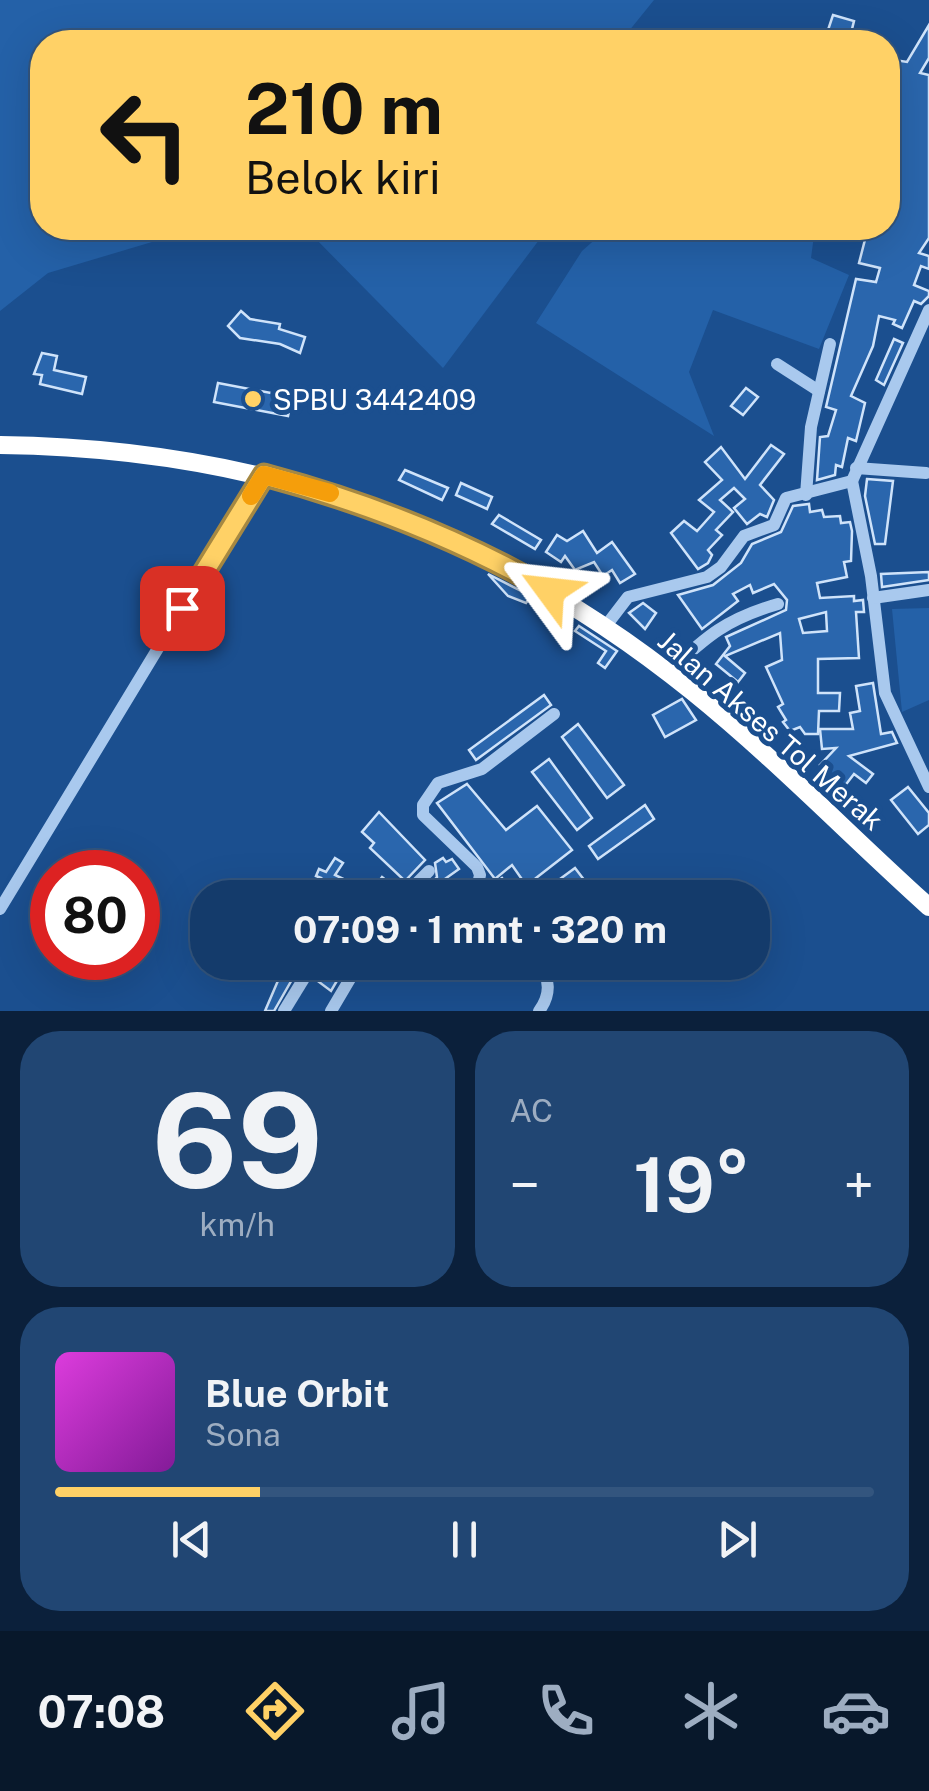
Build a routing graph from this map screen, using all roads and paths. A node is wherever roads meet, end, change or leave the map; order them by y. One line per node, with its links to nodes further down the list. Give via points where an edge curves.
1 (929, 310): 7 (street)
2 (830, 344): 4 (street)
3 (777, 364): 4 (street)
4 (819, 391): 9 (street)
5 (0, 445): 8 (highway, Jalan Akses Tol Merak, via 153,454)
6 (926, 473): 7 (street)
7 (854, 474): 9 (street); 11 (street)
8 (264, 475): 13 (highway, Jalan Akses Tol Merak, via 448,536); 21 (street)
9 (806, 495): 13 (street, via 786,498 772,527 744,536 707,576 628,597)
10 (929, 590): 11 (street)
11 (874, 598): 16 (street, via 885,693)
12 (778, 604): 14 (street, via 716,627)
13 (605, 627): 14 (highway, Jalan Akses Tol Merak)
14 (668, 672): 20 (highway, Jalan Akses Tol Merak)
15 (554, 714): 19 (street, via 482,769 438,782 423,805 423,815 477,867)
16 (929, 787)
17 (428, 871): 18 (street)
18 (419, 880)
19 (479, 880)
20 (929, 907)
21 (0, 909)
22 (303, 980): 25 (street)
23 (349, 980): 26 (street)
24 (546, 980): 27 (street, via 548,998)
25 (284, 1011)
26 (331, 1011)
27 (540, 1011)

